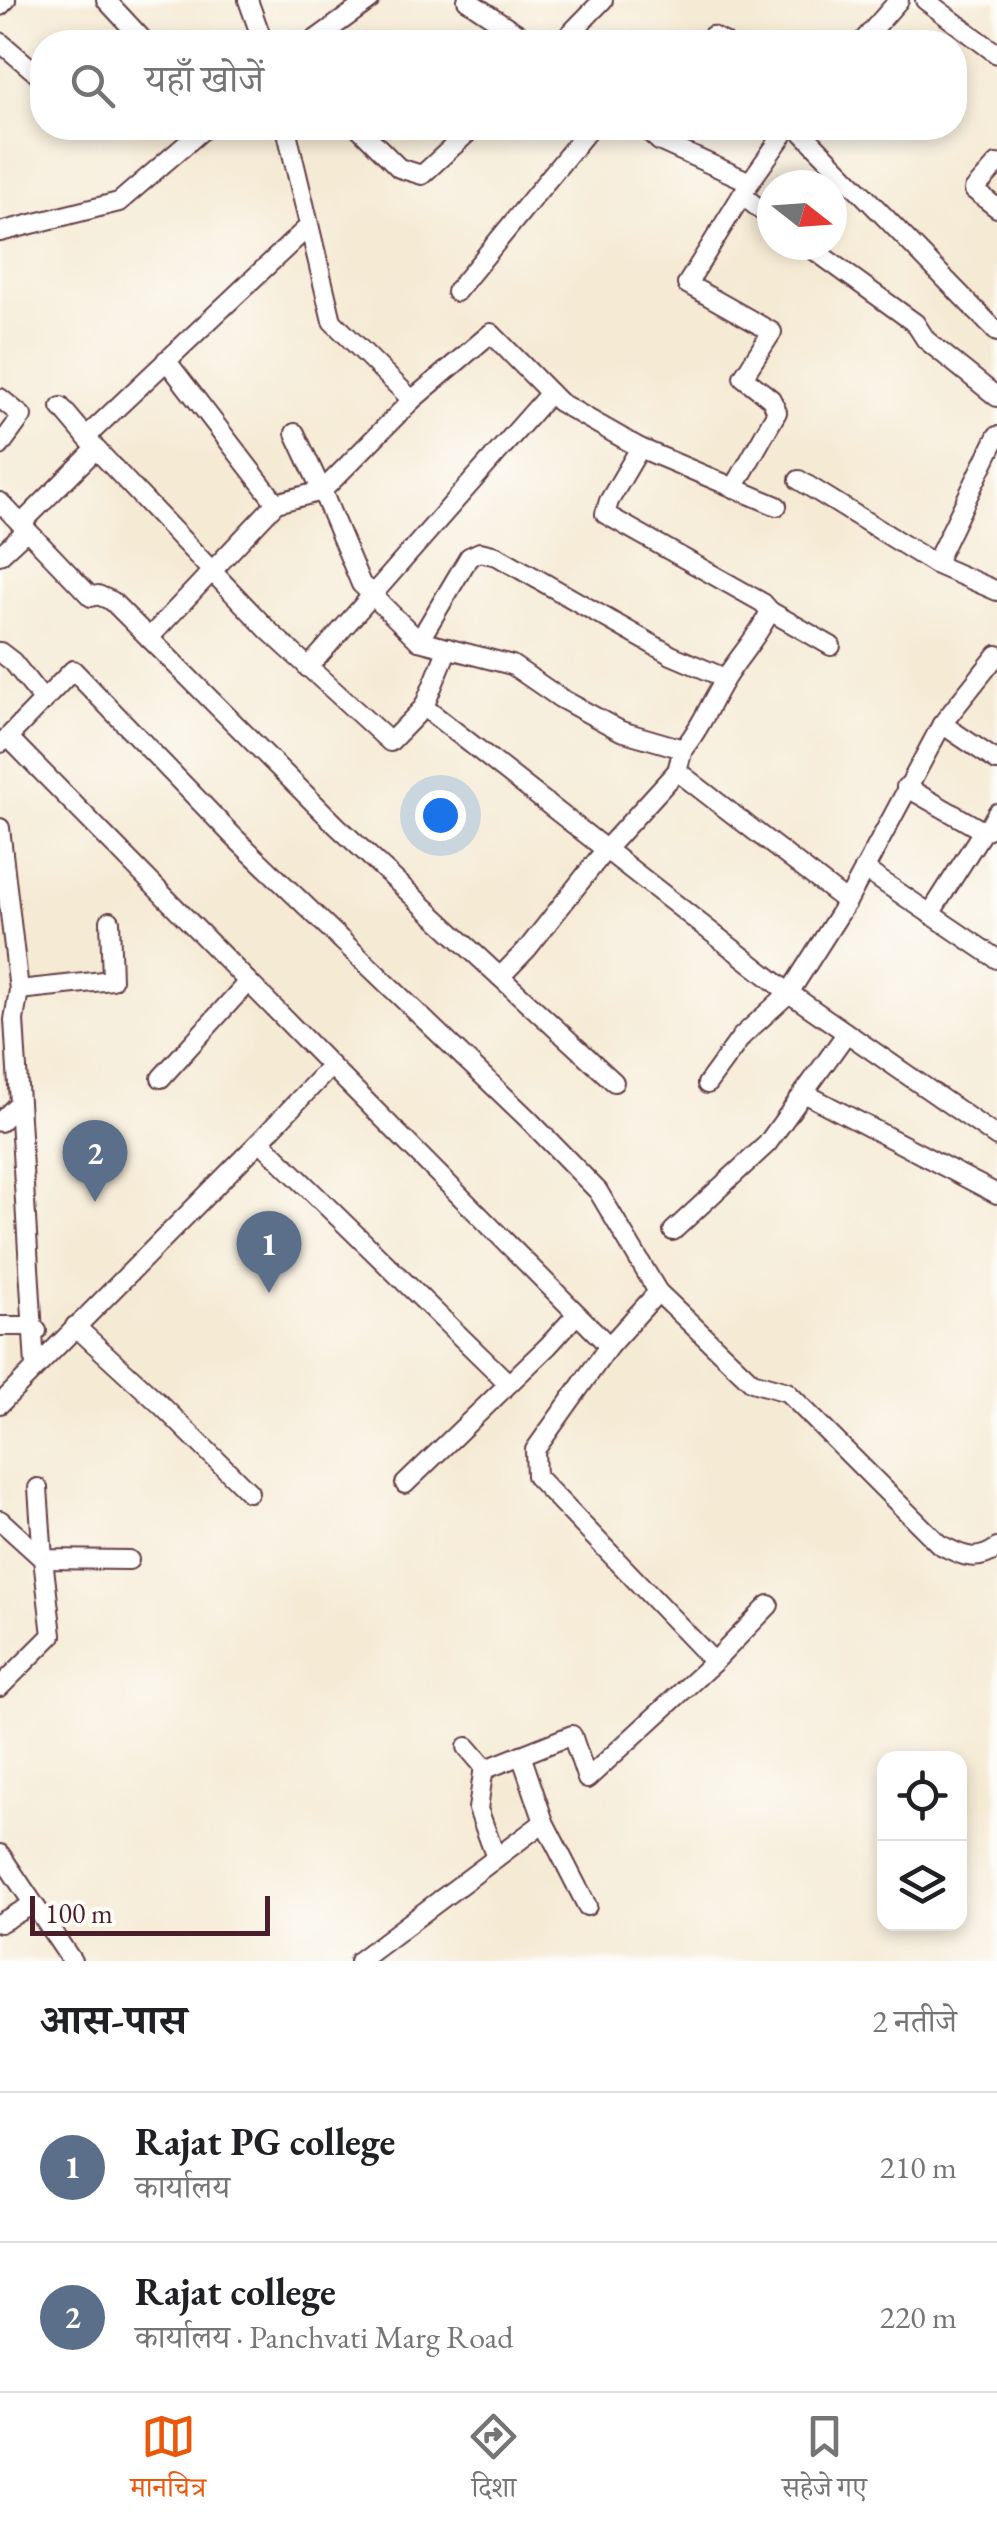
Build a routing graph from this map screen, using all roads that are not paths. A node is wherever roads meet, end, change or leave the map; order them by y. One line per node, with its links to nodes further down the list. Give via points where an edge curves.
1 (6, 0): 9 (street)
2 (106, 0): 10 (street)
3 (248, 0): 11 (street)
4 (370, 0): 12 (street)
5 (467, 0): 13 (street)
6 (603, 0): 14 (street)
7 (899, 0): 15 (street)
8 (926, 0): 16 (street)
9 (0, 6)
10 (134, 30)
11 (258, 30)
12 (329, 30)
13 (512, 30)
14 (574, 30)
15 (873, 30)
16 (965, 30)
17 (967, 31): 19 (street)
18 (0, 42): 20 (street)
19 (997, 54)
20 (30, 68)
21 (179, 140): 34 (street, via 120,202)
22 (289, 140): 33 (street)
23 (371, 140): 24 (street, via 399,168 422,175)
24 (460, 140)
25 (580, 140): 36 (street)
26 (658, 140): 30 (street)
27 (780, 140): 30 (street)
28 (810, 140): 37 (street)
29 (997, 164): 32 (street, via 974,190)
30 (746, 189): 31 (street); 50 (street, via 687,284 772,332 743,377 771,398 777,412)
31 (757, 202)
32 (997, 208)
33 (310, 226): 38 (street); 42 (street, via 332,321)
34 (0, 232)
35 (828, 260): 40 (street, via 915,323 926,340)
36 (456, 292)
37 (997, 332)
38 (166, 360): 46 (street); 53 (street)
39 (550, 393): 42 (street, via 491,333); 48 (street); 60 (street)
40 (997, 397)
41 (0, 398): 47 (street, via 22,416)
42 (412, 400): 51 (street)
43 (60, 406): 46 (street)
44 (295, 433): 51 (street)
45 (997, 436): 57 (street)
46 (91, 443): 55 (street); 58 (street)
47 (0, 446)
48 (640, 448): 50 (street); 61 (street, via 605,514)
49 (799, 480): 57 (street)
50 (734, 488): 54 (street)
51 (322, 490): 53 (street); 60 (street, via 361,584)
52 (0, 502): 55 (street)
53 (276, 504): 58 (street)
54 (776, 506)
55 (24, 527): 56 (street); 62 (street, via 91,597 112,601)
56 (0, 555)
57 (935, 564): 59 (street)
58 (211, 572): 62 (street); 68 (street)
59 (997, 592)
60 (372, 595): 63 (street); 68 (street)
61 (770, 612): 64 (street); 69 (street)
62 (149, 638): 87 (street, via 337,826)
63 (418, 641): 65 (street); 69 (street, via 469,557 480,552)
64 (831, 646)
65 (448, 648): 71 (street); 74 (street, via 512,666 622,731)
66 (0, 652): 70 (street)
67 (997, 654): 72 (street)
68 (308, 668): 71 (street, via 390,742)
69 (725, 678): 74 (street)
70 (44, 700): 73 (street); 104 (street, via 73,670 598,1192)
71 (424, 708): 81 (street)
72 (942, 724): 75 (street); 77 (street)
73 (4, 741): 88 (street)
74 (683, 749): 76 (street)
75 (997, 761)
76 (677, 771): 81 (street); 83 (street)
77 (906, 787): 80 (street); 82 (street)
78 (997, 813): 80 (street)
79 (0, 828): 89 (street)
80 (982, 832): 84 (street)
81 (606, 849): 87 (street); 90 (street)
82 (864, 869): 83 (street); 84 (street)
83 (847, 902): 90 (street)
84 (930, 914): 86 (street)
85 (110, 922): 89 (street, via 112,980)
86 (997, 958)
87 (500, 976): 95 (street)
88 (248, 982): 93 (street); 94 (street)
89 (19, 990): 91 (street)
90 (789, 993): 92 (street); 96 (street, via 742,1036)
91 (7, 1013): 98 (street)
92 (846, 1034): 97 (street); 100 (street)
93 (331, 1066): 101 (street); 105 (street)
94 (160, 1078)
95 (614, 1082)
96 (706, 1084)
97 (804, 1093): 102 (street); 103 (street, via 767,1144)
98 (19, 1104): 99 (street); 107 (street)
99 (0, 1122)
100 (997, 1136)
101 (260, 1140): 108 (street); 112 (street)
102 (997, 1194)
103 (673, 1231)
104 (658, 1292): 109 (street); 119 (street, via 752,1382 787,1392 939,1544 966,1558)
105 (577, 1314): 109 (street); 112 (street)
106 (0, 1326): 107 (street)
107 (32, 1326): 110 (street); 111 (street)
108 (75, 1326): 110 (street); 116 (street)
109 (609, 1346): 122 (street, via 535,1450 536,1476)
110 (54, 1347): 111 (street)
111 (34, 1366): 113 (street)
112 (508, 1382): 114 (street)
113 (0, 1404)
114 (406, 1484)
115 (38, 1488): 118 (street)
116 (248, 1492)
117 (0, 1520): 118 (street)
118 (43, 1559): 120 (street); 123 (street, via 52,1634)
119 (993, 1559)
120 (129, 1560)
121 (769, 1605): 122 (street)
122 (714, 1662): 126 (street, via 587,1778 572,1734)
123 (7, 1667): 124 (street)
124 (0, 1688)
125 (467, 1747): 127 (street)
126 (521, 1754): 127 (street); 128 (street)
127 (484, 1766): 130 (street, via 478,1810)
128 (544, 1822): 130 (street); 132 (street)
129 (0, 1854): 131 (street)
130 (496, 1858): 135 (street)
131 (32, 1905): 133 (street); 134 (street)
132 (587, 1906)
133 (0, 1923)
134 (72, 1961)
135 (359, 1961)

